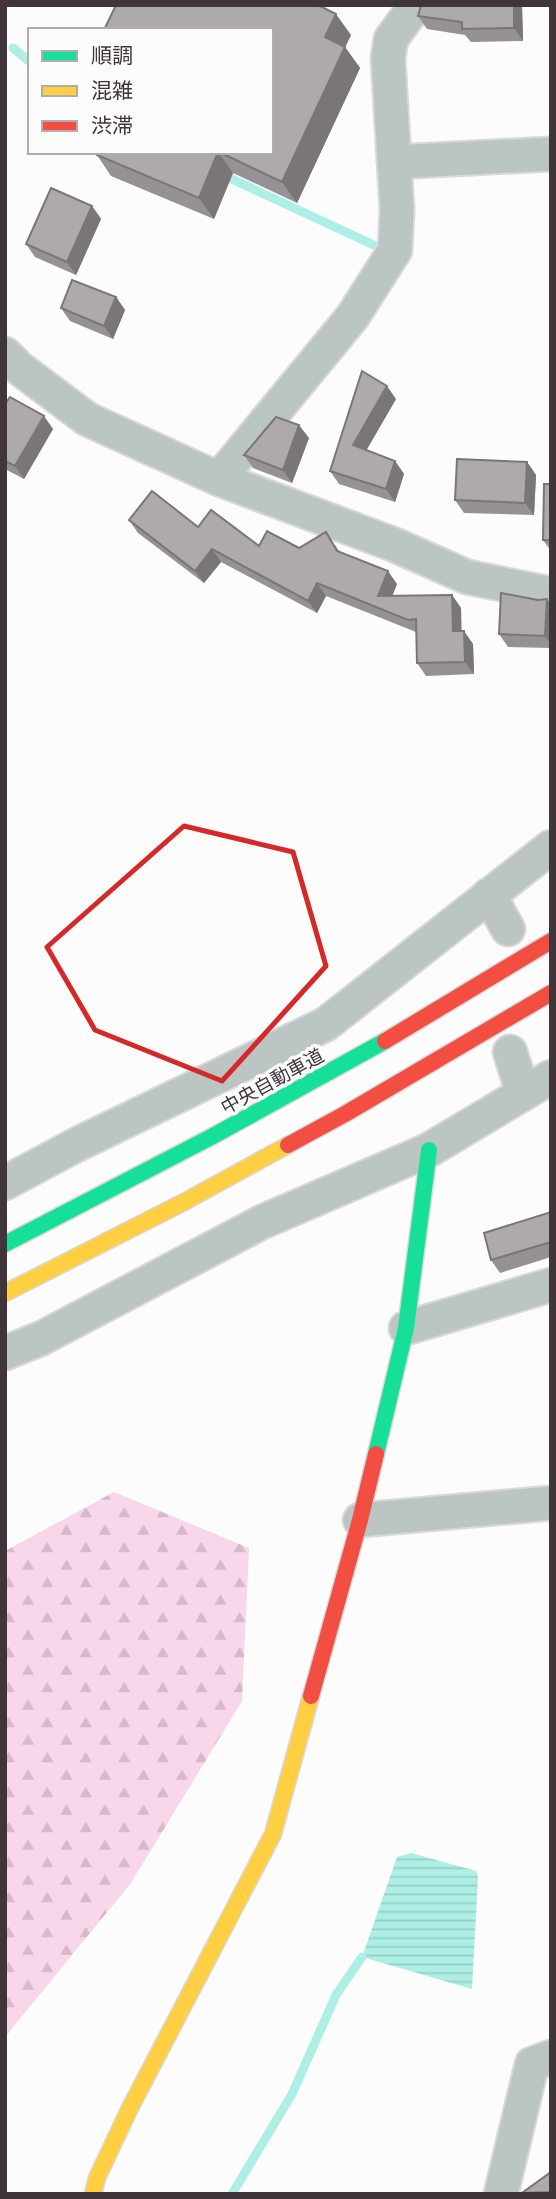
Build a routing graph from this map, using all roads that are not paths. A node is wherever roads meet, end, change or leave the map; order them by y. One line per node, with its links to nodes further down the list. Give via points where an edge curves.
1 (416, 5): 3 (street, via 391,39 388,58)
2 (551, 154): 3 (street)
3 (394, 162): 5 (street, via 395,250 353,316)
4 (5, 354): 5 (street, via 87,419)
5 (219, 479): 6 (street, via 467,577)
6 (551, 594)
7 (551, 847): 8 (street)
8 (489, 895): 9 (street); 15 (street, via 326,1024)
9 (508, 929)
10 (551, 941): 16 (main road, 中央自動車道, via 321,1079)
11 (551, 993): 18 (main road, via 345,1114)
12 (510, 1052): 13 (street)
13 (537, 1085): 14 (street)
14 (429, 1150): 19 (main road); 20 (street, via 262,1222)
15 (5, 1182)
16 (5, 1244)
17 (551, 1285): 19 (street)
18 (5, 1293)
19 (406, 1328): 22 (main road)
20 (5, 1353)
21 (551, 1503): 22 (street)
22 (360, 1520): 24 (main road, via 273,1834 129,2110)
23 (551, 2057): 25 (street, via 532,2064)
24 (93, 2194)
25 (501, 2194)

